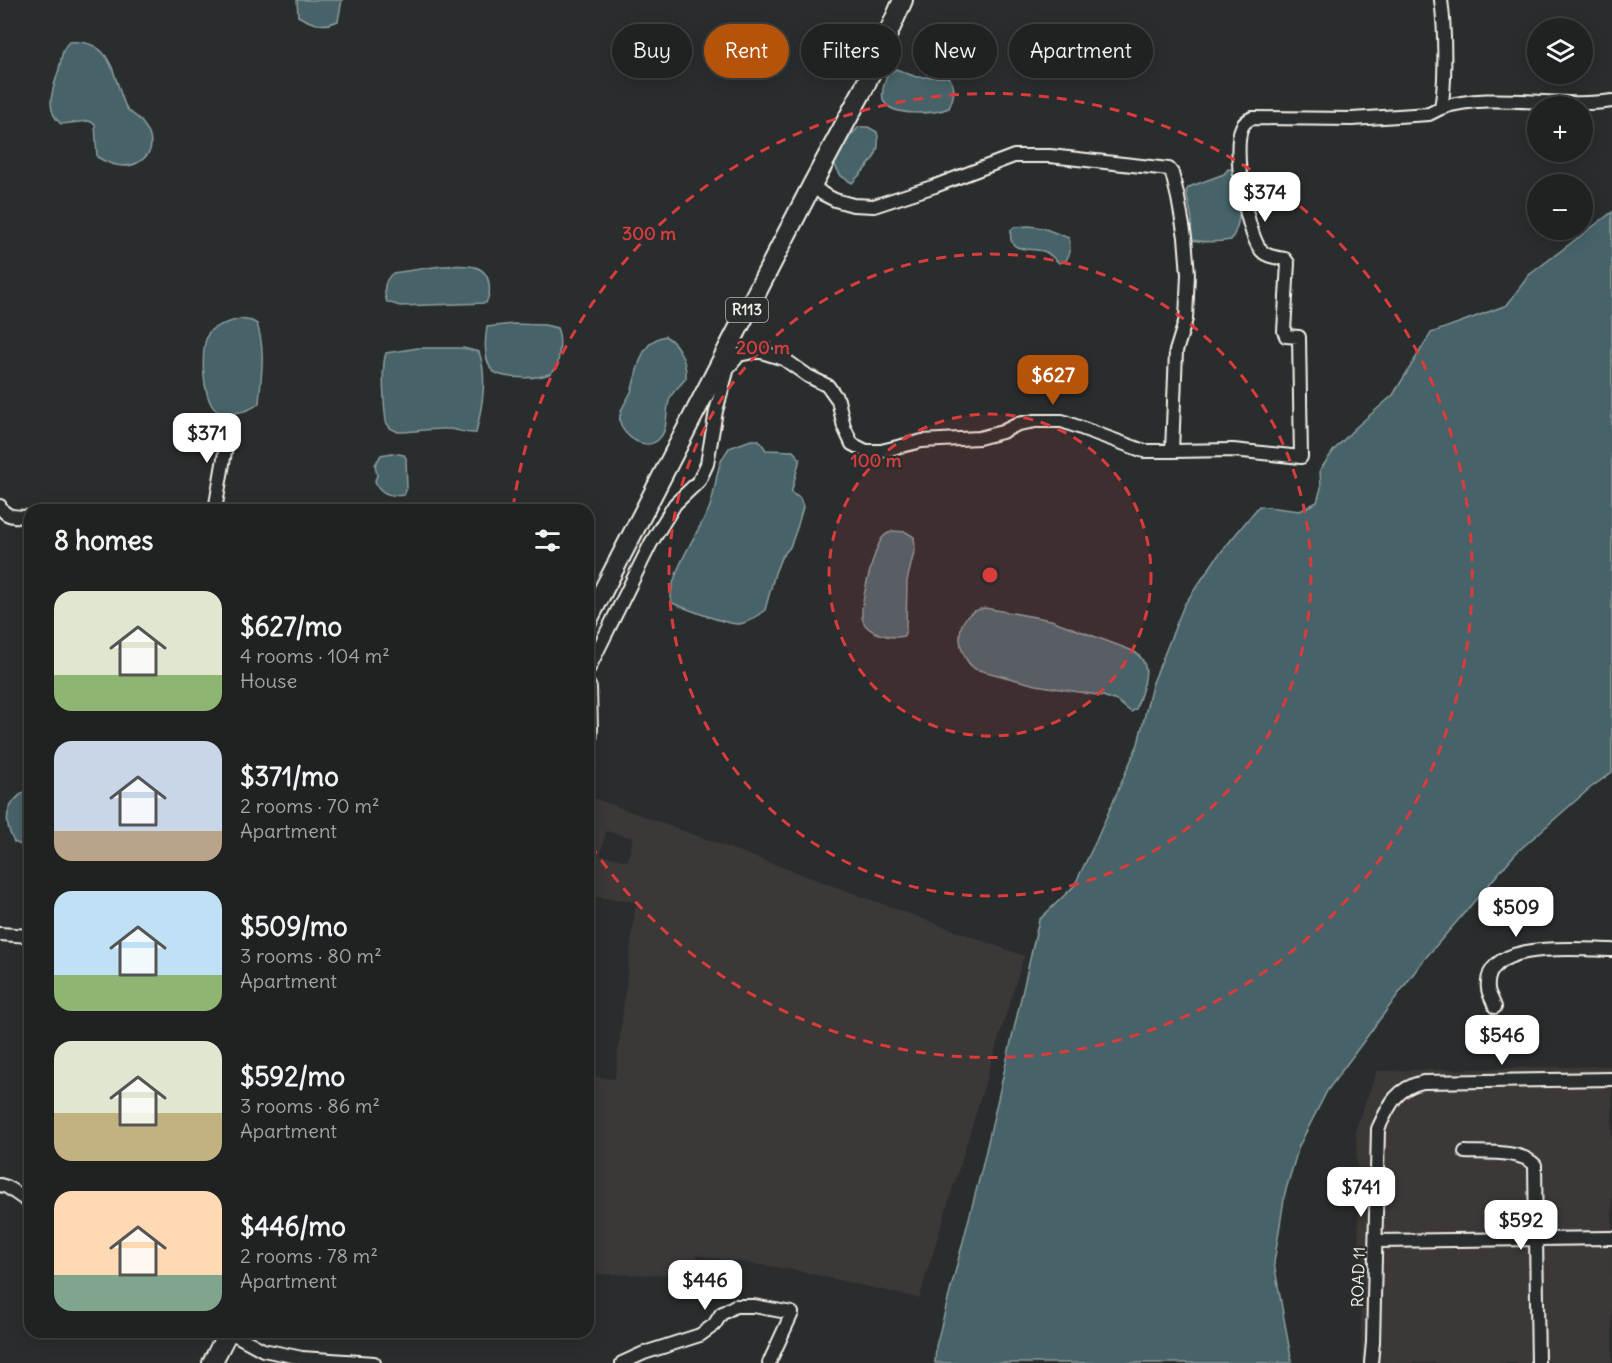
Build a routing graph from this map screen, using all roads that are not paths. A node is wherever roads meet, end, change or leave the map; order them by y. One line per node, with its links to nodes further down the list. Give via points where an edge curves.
1 (903, 0): 5 (main road, R113, via 864,88)
2 (1441, 0): 4 (street)
3 (1612, 101): 4 (street, via 1586,105 1472,102)
4 (1441, 108): 7 (street, via 1430,114 1352,119 1246,120 1239,142 1240,180 1253,237 1264,254 1288,263 1284,331 1286,336 1299,337 1301,457 1262,451)
5 (812, 185): 7 (street, via 835,200 854,206 874,206 1014,156 1169,168 1185,237 1188,274 1186,319 1176,351); 11 (main road, R113)
6 (230, 423): 8 (street)
7 (1172, 451): 12 (street, via 1144,451 1062,421 1018,424 979,438 922,441 866,451 852,444 838,400 828,386 784,359 758,351 739,355 728,368 707,464 699,481 675,504 651,543)
8 (216, 504)
9 (0, 506): 10 (street, via 10,516)
10 (24, 516)
11 (594, 608)
12 (594, 658)
13 (0, 934): 14 (street)
14 (24, 936)
15 (1612, 950): 16 (street, via 1525,951 1508,956 1490,974 1488,989)
16 (1495, 1007)
17 (1612, 1079): 23 (street, ROAD 11, via 1423,1082 1401,1089 1378,1129)
18 (1465, 1152): 22 (street, via 1510,1154 1531,1160 1535,1165)
19 (0, 1185): 20 (street)
20 (24, 1199)
21 (1612, 1238): 22 (street)
22 (1536, 1239): 23 (street); 31 (street)
23 (1376, 1241): 30 (street, ROAD 11)
24 (226, 1338): 26 (main road)
25 (240, 1338): 27 (street, via 263,1350 302,1358)
26 (212, 1363)
27 (374, 1363)
28 (622, 1363): 29 (street, via 700,1335 735,1306 754,1306 792,1313)
29 (769, 1363)
30 (1371, 1363)
31 (1538, 1363)

